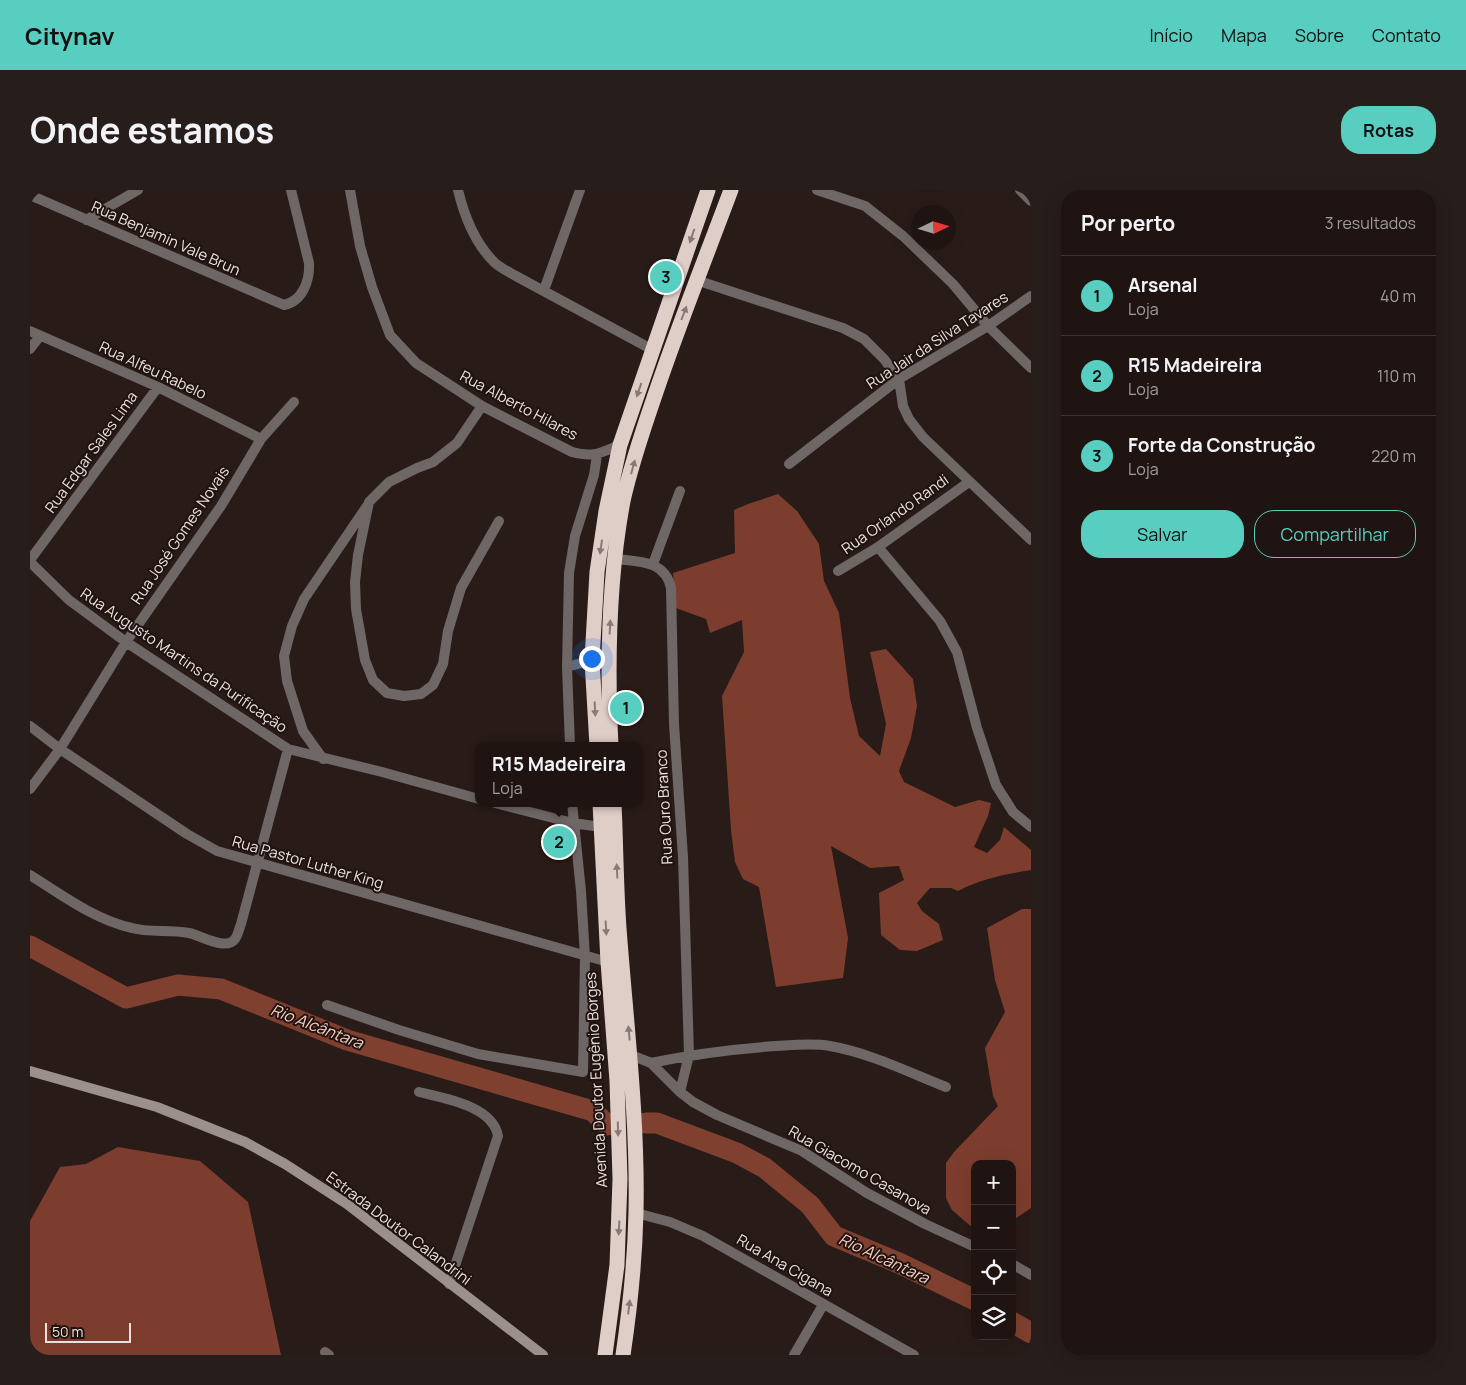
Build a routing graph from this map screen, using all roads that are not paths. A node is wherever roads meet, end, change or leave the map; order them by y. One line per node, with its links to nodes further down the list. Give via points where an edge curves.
1 (138, 190): 12 (street)
2 (291, 190): 12 (street, Rua Benjamin Vale Brun, via 309,272 300,296 284,305)
3 (350, 190): 25 (street, Rua Alberto Hilares, via 360,246 390,335 416,364)
4 (458, 190): 14 (street, via 476,238 494,262)
5 (580, 190): 14 (street)
6 (708, 190): 20 (highway, one-way to 20)
7 (731, 190): 13 (highway)
8 (817, 190): 16 (street, via 865,206 888,224 953,284)
9 (1020, 190): 11 (street)
10 (30, 195): 12 (street, Rua Benjamin Vale Brun)
11 (1031, 201)
12 (86, 220)
13 (696, 280): 22 (street, via 843,328 864,339); 36 (highway, one-way to 13, via 624,500 643,430)
14 (544, 290): 20 (street)
15 (1031, 296): 16 (street, Rua Jair da Silva Tavares)
16 (988, 326): 21 (street); 22 (street, Rua Jair da Silva Tavares)
17 (30, 331): 18 (street, Rua Alfeu Rabelo)
18 (40, 336): 19 (street); 23 (street, Rua Alfeu Rabelo)
19 (30, 349)
20 (653, 350): 27 (highway, one-way to 27)
21 (1031, 368)
22 (899, 380): 29 (street, Rua Jair da Silva Tavares); 30 (street, via 908,419)
23 (158, 387): 26 (street, Rua Alfeu Rabelo); 37 (street, Rua Edgar Sales Lima)
24 (294, 402): 26 (street, Rua José Gomes Novais)
25 (482, 406): 28 (street, Rua Alberto Hilares, via 572,452); 32 (street, via 457,443 433,462 390,482)
26 (261, 439): 40 (street, Rua José Gomes Novais, via 221,506)
27 (620, 445): 28 (street); 41 (highway, one-way to 41, via 597,572)
28 (597, 455): 42 (street, via 569,573)
29 (789, 464)
30 (969, 482): 34 (street); 35 (street, Rua Orlando Randi)
31 (680, 491): 38 (street)
32 (370, 502): 33 (street, via 355,582 359,630 373,680 388,693 404,696 421,694 434,685 443,664 448,631 461,588); 49 (street, via 304,599 284,656 287,682 303,731)
33 (499, 521)
34 (1031, 540)
35 (878, 547): 39 (street, Rua Orlando Randi); 58 (street, via 940,621 957,652 996,785 1013,812)
36 (616, 559): 38 (street); 46 (highway, one-way to 36, via 609,650)
37 (30, 561): 40 (street, Rua Augusto Martins da Purificação, via 68,600)
38 (653, 564): 65 (street, Rua Ouro Branco, via 664,572 670,588 674,724 683,857)
39 (838, 571)
40 (126, 642): 47 (street, Rua Augusto Martins da Purificação); 48 (street, Rua José Gomes Novais)
41 (592, 660): 42 (street); 45 (highway, one-way to 45)
42 (567, 667): 44 (street)
43 (30, 726): 48 (street, Rua Pastor Luther King)
44 (570, 742)
45 (597, 742)
46 (611, 742)
47 (288, 749): 49 (street, Rua Augusto Martins da Purificação); 59 (street)
48 (60, 750): 50 (street, Rua José Gomes Novais); 59 (street, Rua Pastor Luther King, via 187,834 217,851)
49 (322, 759): 51 (street, Rua Augusto Martins da Purificação)
50 (30, 789)
51 (475, 798)
52 (511, 807): 56 (street)
53 (572, 807): 56 (street)
54 (600, 807): 57 (highway, Avenida Doutor Eugênio Borges)
55 (614, 807): 64 (highway, Avenida Doutor Eugênio Borges, one-way to 55, via 619,927)
56 (573, 823): 57 (street); 61 (street)
57 (601, 826): 62 (highway, Avenida Doutor Eugênio Borges, one-way to 62)
58 (1031, 827)
59 (257, 863): 60 (street, via 241,924 235,939 226,944 190,933 134,929 115,924); 61 (street, Rua Pastor Luther King)
60 (30, 875)
61 (585, 957): 62 (street, Rua Pastor Luther King); 63 (street, via 583,1072 478,1054)
62 (608, 962): 68 (highway, Avenida Doutor Eugênio Borges)
63 (327, 1005)
64 (631, 1055): 66 (street, Rua Giacomo Casanova); 68 (highway, Avenida Doutor Eugênio Borges)
65 (688, 1055): 66 (street); 69 (street, via 741,1048 828,1045 854,1051); 71 (street, Rua Ouro Branco)
66 (651, 1064): 71 (street, Rua Giacomo Casanova)
67 (30, 1071): 76 (street, Estrada Doutor Calandrini, via 156,1107 245,1142 346,1204)
68 (624, 1081): 72 (highway, Avenida Doutor Eugênio Borges, via 636,1178); 79 (highway, Avenida Doutor Eugênio Borges, one-way to 79, via 617,1264)
69 (946, 1087)
70 (419, 1092): 76 (street, via 448,1098 483,1113 492,1121 498,1136)
71 (680, 1092): 73 (street, Rua Giacomo Casanova, via 717,1115 802,1151 868,1193)
72 (636, 1213): 77 (street, Rua Ana Cigana, via 670,1222 703,1236); 80 (highway, Avenida Doutor Eugênio Borges, one-way to 72)
73 (971, 1245)
74 (1016, 1266): 75 (street)
75 (1031, 1275)
76 (449, 1284): 78 (street, Estrada Doutor Calandrini)
77 (823, 1305): 81 (street); 82 (street, Rua Ana Cigana)
78 (543, 1355)
79 (605, 1355)
80 (623, 1355)
81 (794, 1355)
82 (914, 1355)

